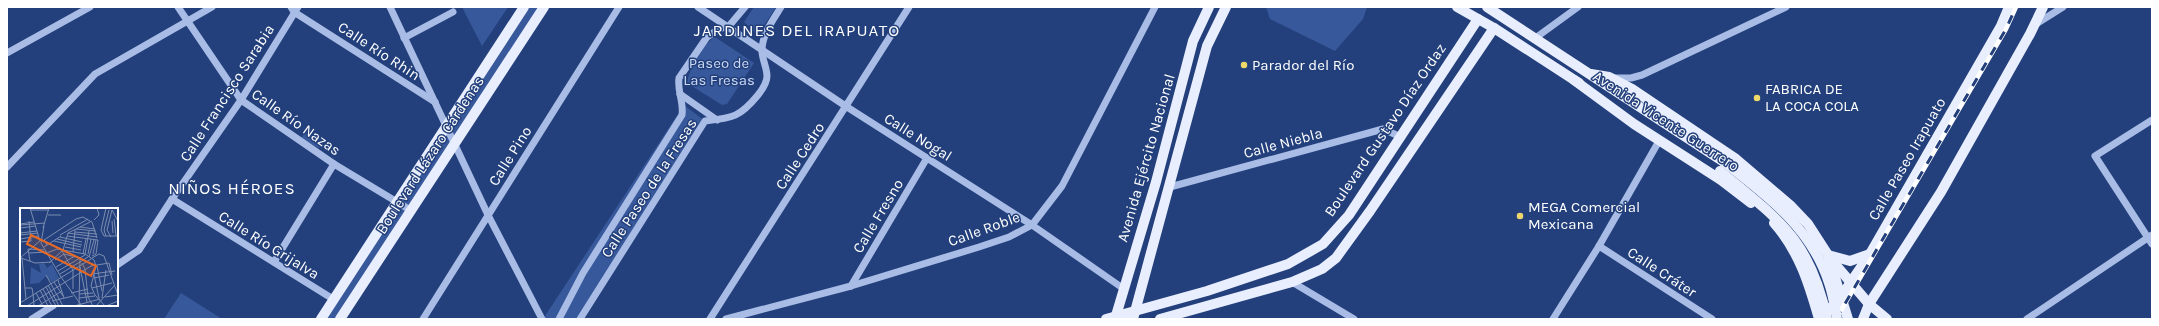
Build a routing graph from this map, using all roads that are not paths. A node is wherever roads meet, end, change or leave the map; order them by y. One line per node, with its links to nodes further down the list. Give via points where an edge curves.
1 (90, 7): 32 (street)
2 (178, 7): 25 (street, Calle Río Nazas)
3 (212, 7): 25 (street)
4 (390, 7): 29 (street)
5 (524, 7): 42 (main road, Boulevard Lázaro Cárdenas)
6 (544, 7): 45 (main road, Boulevard Lázaro Cárdenas)
7 (619, 7): 54 (street, Calle Pino)
8 (698, 7): 27 (street, Calle Nogal)
9 (745, 7): 27 (street, Calle Paseo de la Fresas)
10 (780, 7): 31 (street, Calle Paseo de la Fresas, via 766,31)
11 (909, 7): 39 (street, Calle Cedro)
12 (1155, 7): 55 (street, Calle Roble, via 1062,186)
13 (1209, 7): 67 (main road, Avenida Ejército Nacional, via 1194,41)
14 (1226, 7): 50 (main road, Avenida Ejército Nacional, via 1207,46)
15 (1457, 7): 24 (main road, Avenida Vicente Guerrero)
16 (1487, 7): 30 (main road, Avenida Vicente Guerrero)
17 (1578, 7): 30 (street)
18 (1786, 7): 34 (street, via 1642,75 1621,79)
19 (2009, 7): 58 (main road, Calle Paseo Irapuato, via 2001,26)
20 (2043, 7): 26 (main road)
21 (2063, 7): 26 (street)
22 (295, 9): 37 (street, Calle Francisco Sarabia); 38 (street, Calle Río Rhin)
23 (453, 12): 29 (street)
24 (1478, 19): 28 (main road, Avenida Vicente Guerrero); 43 (main road, Boulevard Gustavo Díaz Ordaz)
25 (186, 21): 37 (street, Calle Río Nazas); 49 (street, via 95,74)
26 (2035, 24): 70 (main road, via 1941,192)
27 (729, 26): 31 (street, Calle Nogal); 36 (street, Calle Paseo de la Fresas, via 718,29 707,37 679,78)
28 (1494, 28): 35 (main road, Avenida Vicente Guerrero); 64 (main road, Boulevard Gustavo Díaz Ordaz, via 1336,258 1322,268)
29 (404, 38): 38 (street)
30 (1534, 39): 33 (main road, Avenida Vicente Guerrero)
31 (762, 50): 39 (street, Calle Nogal); 40 (street, Calle Paseo de la Fresas, via 767,78 762,90 745,111 730,118)
32 (7, 53)
33 (1591, 74): 34 (main road); 48 (main road, Avenida Vicente Guerrero)
34 (1609, 77): 59 (main road, via 1632,89 1736,159 1790,205 1808,224)
35 (1574, 80): 44 (main road); 48 (main road, Avenida Vicente Guerrero)
36 (680, 94): 40 (street); 79 (street, Calle Paseo de la Fresas, via 684,105 682,115 583,273)
37 (241, 100): 47 (street, Calle Río Nazas); 51 (street, Calle Francisco Sarabia)
38 (435, 102): 42 (street)
39 (847, 107): 46 (street, Calle Nogal); 81 (street, Calle Cedro)
40 (717, 120): 80 (street, Calle Paseo de la Fresas, via 706,121)
41 (2152, 120): 56 (street, via 2095,156)
42 (446, 124): 45 (street); 52 (main road, Boulevard Lázaro Cárdenas)
43 (1401, 138): 50 (street, Calle Niebla, via 1384,129); 72 (main road, Boulevard Gustavo Díaz Ordaz, via 1349,215 1323,244 1307,255 1288,264)
44 (1659, 141): 57 (street); 63 (main road, via 1721,180 1764,212 1796,254)
45 (455, 143): 53 (main road, Boulevard Lázaro Cárdenas); 54 (street)
46 (927, 158): 55 (street, Calle Nogal); 66 (street, Calle Fresno)
47 (334, 164): 52 (street, Calle Río Nazas); 60 (street)
48 (1722, 166): 88 (main road, Avenida Vicente Guerrero, bridge, via 1789,231 1810,265); 89 (main road, Avenida Vicente Guerrero, bridge, via 1756,186 1798,226 1820,261)
49 (7, 167)
50 (1170, 187): 72 (main road, Avenida Ejército Nacional)
51 (172, 199): 60 (street, Calle Río Grijalva); 61 (street, Calle Francisco Sarabia, via 139,250)
52 (396, 202): 53 (street, Calle Río Nazas); 69 (main road, Boulevard Lázaro Cárdenas)
53 (412, 211): 76 (main road, Boulevard Lázaro Cárdenas)
54 (488, 215): 77 (street, Calle Pino); 78 (street)
55 (1032, 225): 66 (street, Calle Roble, via 987,244); 67 (street, Calle Nogal)
56 (2151, 239): 93 (street)
57 (1599, 246): 85 (street); 86 (street, Calle Cráter)
58 (1870, 254): 59 (main road, via 1850,261); 65 (main road, Calle Paseo Irapuato)
59 (1828, 255): 62 (main road); 65 (main road)
60 (274, 262): 69 (street, Calle Río Grijalva)
61 (118, 264)
62 (1833, 267): 63 (main road, via 1820,278); 68 (main road)
63 (1807, 277): 87 (main road)
64 (1292, 282): 83 (main road, Boulevard Gustavo Díaz Ordaz); 84 (street)
65 (1850, 283): 68 (main road, Calle Paseo Irapuato); 70 (main road)
66 (851, 286): 82 (street, Calle Roble)
67 (1124, 290): 73 (main road, Avenida Ejército Nacional)
68 (1842, 295): 87 (main road, Calle Paseo Irapuato); 90 (main road)
69 (333, 299): 75 (main road, Boulevard Lázaro Cárdenas)
70 (1869, 304): 91 (main road); 92 (main road)
71 (52, 306): 74 (street)
72 (1134, 315): 73 (main road, Boulevard Gustavo Díaz Ordaz)
73 (1112, 318)
74 (32, 319)
75 (321, 319)
76 (340, 319)
77 (423, 319)
78 (542, 319)
79 (560, 319)
80 (580, 319)
81 (710, 319)
82 (726, 319)
83 (1160, 319)
84 (1354, 319)
85 (1553, 319)
86 (1712, 319)
87 (1820, 319)
88 (1827, 319)
89 (1837, 319)
90 (1848, 319)
91 (1863, 319)
92 (1887, 319)
93 (2027, 319)

